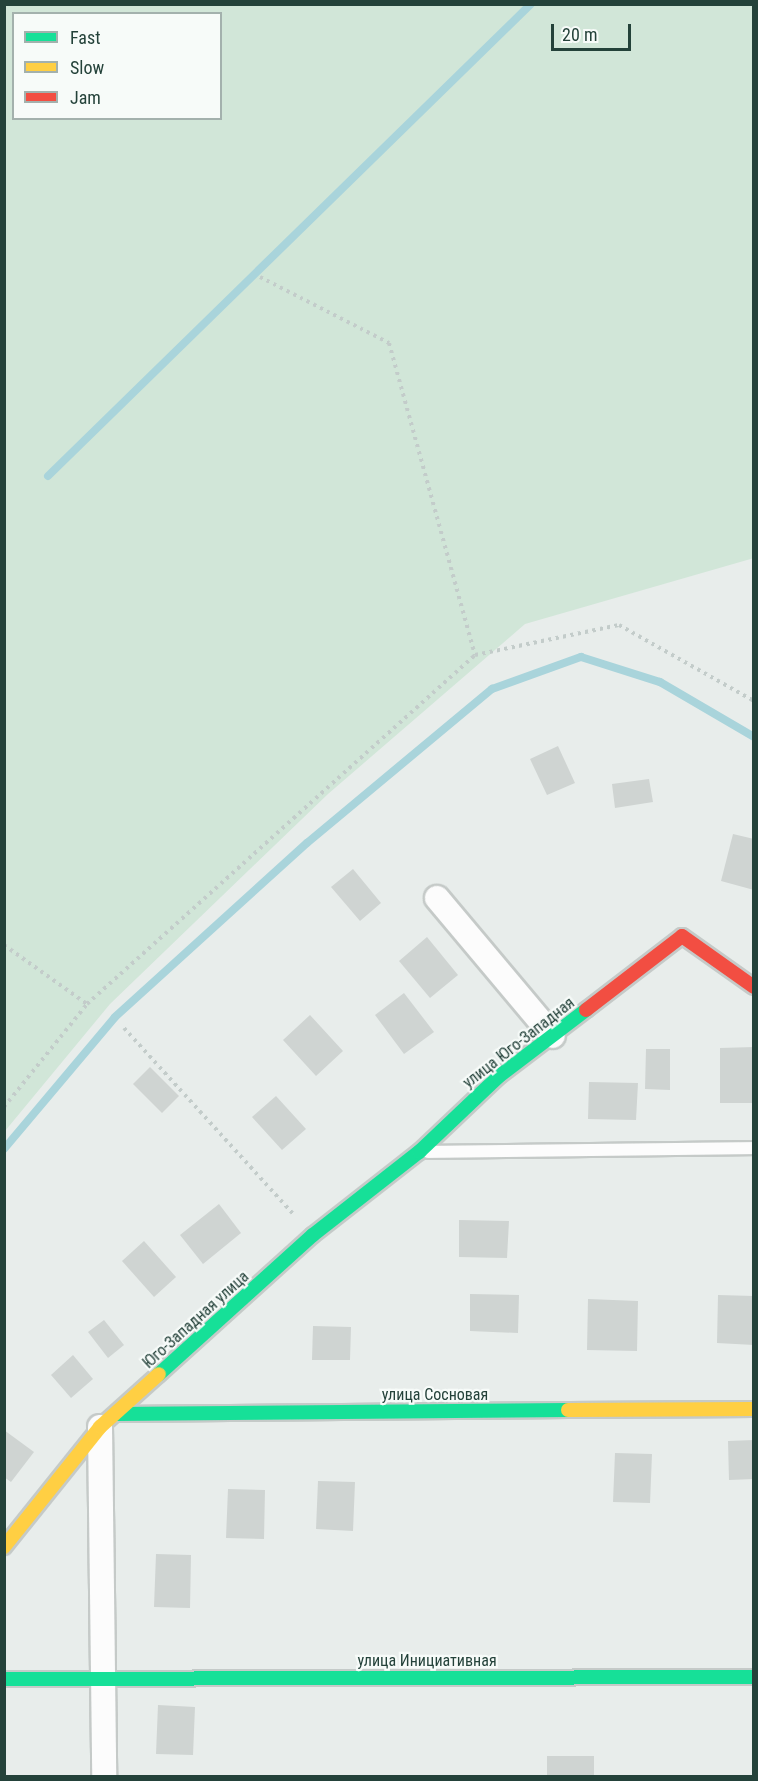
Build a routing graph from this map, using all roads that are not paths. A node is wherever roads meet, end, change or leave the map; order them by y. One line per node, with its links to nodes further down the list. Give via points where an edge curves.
1 (437, 898): 3 (street)
2 (753, 987): 3 (street, улица Юго-Западная, via 682,936)
3 (553, 1036): 5 (street, улица Юго-Западная, via 498,1077)
4 (753, 1148): 5 (lane)
5 (419, 1152): 6 (street, улица Юго-Западная)
6 (313, 1235): 8 (street, Юго-Западная улица)
7 (753, 1409): 8 (street, улица Сосновая)
8 (109, 1421): 9 (street); 10 (street)
9 (4, 1547)
10 (100, 1677): 11 (street, улица Инициативная); 12 (street, улица Инициативная); 13 (street)
11 (753, 1677)
12 (4, 1679)
13 (104, 1776)

